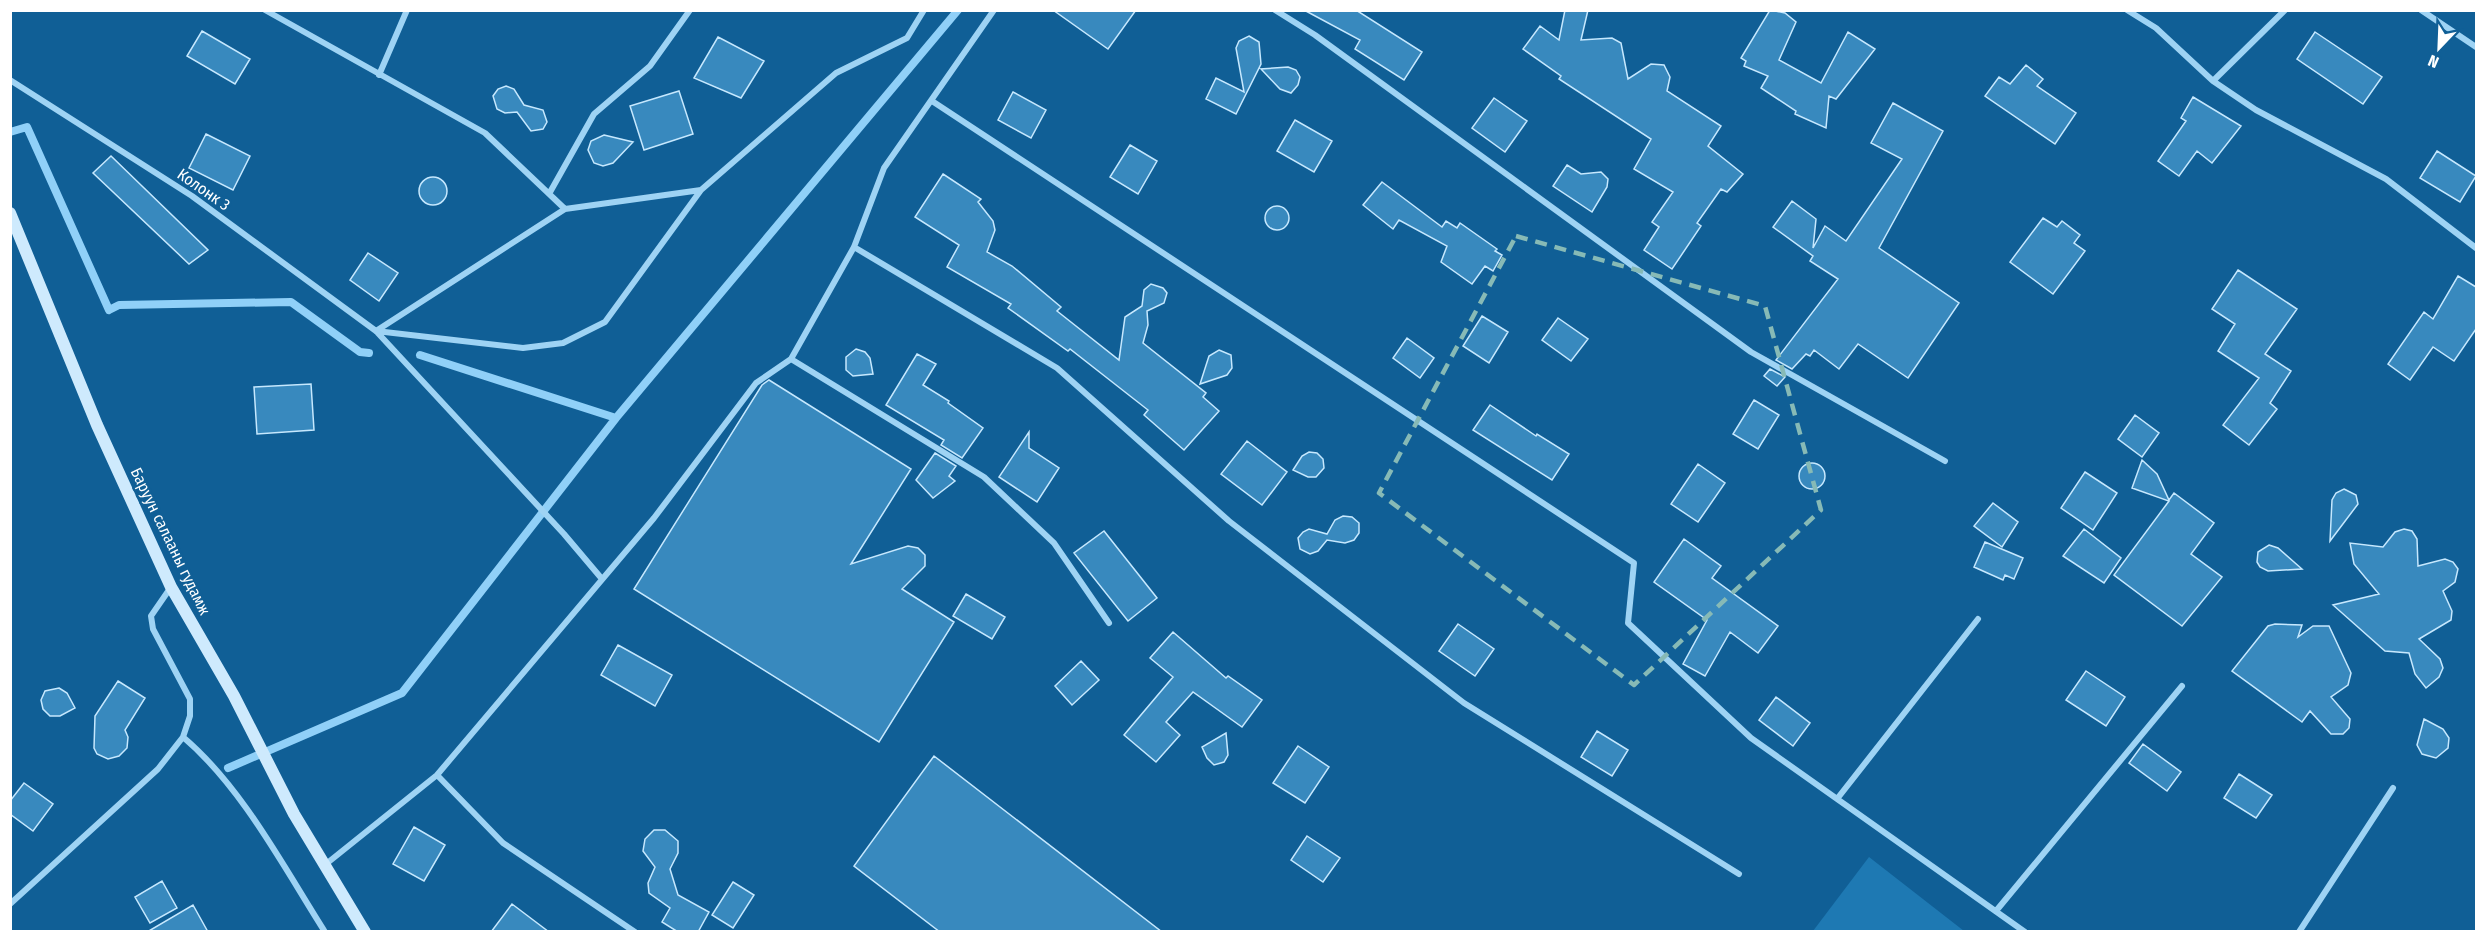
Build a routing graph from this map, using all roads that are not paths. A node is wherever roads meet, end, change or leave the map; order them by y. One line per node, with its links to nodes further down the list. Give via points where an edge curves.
1 (265, 10): 11 (street)
2 (407, 10): 11 (street)
3 (690, 10): 16 (street, via 650,66 594,114)
4 (924, 10): 15 (street, via 908,38 836,73)
5 (994, 10): 14 (street)
6 (1275, 10): 24 (street, via 1752,352)
7 (2127, 10): 13 (street, via 2156,28)
8 (2285, 10): 13 (street)
9 (2421, 10): 10 (street)
10 (2476, 47)
11 (379, 75): 16 (street, via 485,133)
12 (10, 80): 22 (street, Колонк 3, via 192,196)
13 (2213, 81): 21 (street, via 2256,110 2386,179)
14 (932, 101): 20 (street, via 884,168); 33 (street, via 1635,563 1628,623 1751,738)
15 (701, 190): 17 (street); 22 (street, via 605,322 562,343 523,348)
16 (549, 194): 17 (street)
17 (565, 209): 22 (street)
18 (10, 213): 19 (main road, Баруун салааны гудамж)
19 (16, 241): 26 (main road, Баруун салааны гудамж)
20 (854, 247): 23 (street); 35 (street, via 1057,368 1229,521 1464,703)
21 (2476, 248)
22 (376, 331): 25 (street, Колонк 3)
23 (792, 358): 25 (street, via 756,383 654,518); 28 (street, via 984,477 1054,543)
24 (1945, 461)
25 (602, 579): 31 (street)
26 (171, 587): 30 (street, via 151,616 153,629 190,699 190,716); 34 (main road, Баруун салааны гудамж, via 234,696 294,814)
27 (1978, 619): 33 (street)
28 (1109, 624)
29 (2182, 686): 37 (street)
30 (183, 737): 36 (street, via 159,769); 38 (street, via 228,784)
31 (437, 776): 34 (street); 40 (street, via 503,843)
32 (2393, 788): 42 (street)
33 (1837, 799): 37 (street)
34 (326, 864): 39 (main road, Баруун салааны гудамж)
35 (1739, 874)
36 (10, 904)
37 (1996, 911): 41 (street)
38 (325, 932)
39 (365, 932)
40 (635, 932)
41 (2025, 932)
42 (2299, 932)

